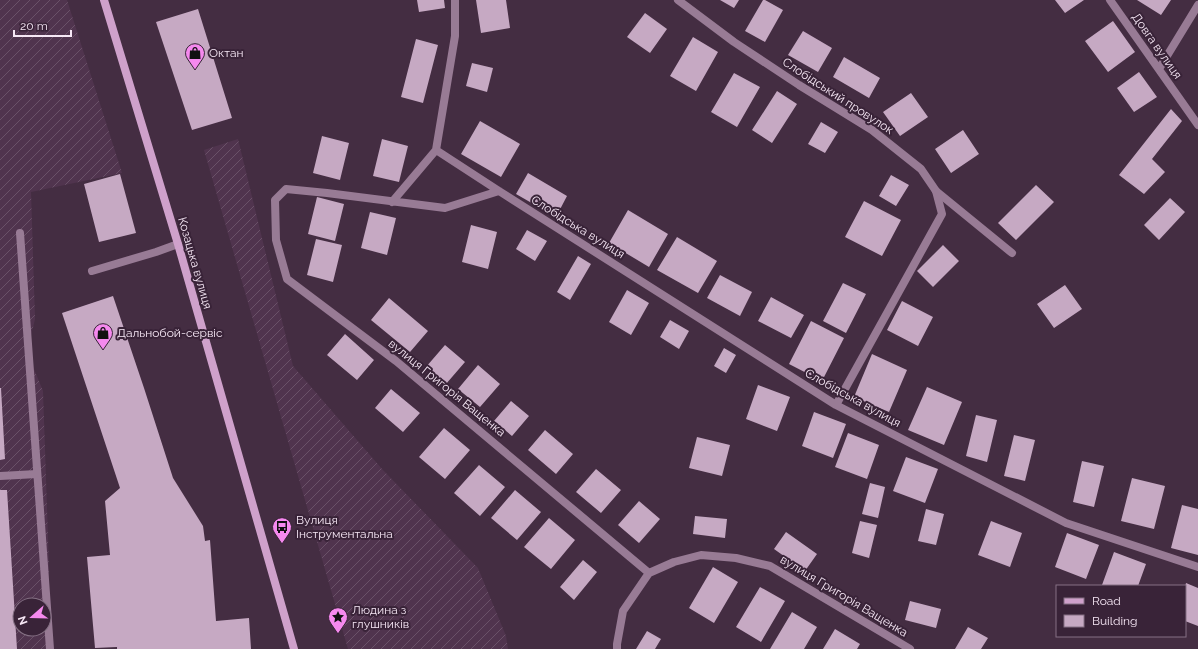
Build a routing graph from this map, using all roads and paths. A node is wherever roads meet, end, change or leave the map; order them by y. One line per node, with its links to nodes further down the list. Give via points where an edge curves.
1 (104, 0): 13 (main road, Козацька вулиця)
2 (455, 0): 8 (street, via 455,36)
3 (678, 0): 10 (street, Слобідський провулок, via 734,42 872,130 921,169)
4 (1110, 0): 6 (street, Довга вулиця)
5 (1198, 4): 6 (street)
6 (1159, 70): 7 (street, Довга вулиця)
7 (1198, 125)
8 (436, 150): 9 (street, Слобідська вулиця); 11 (street)
9 (499, 191): 11 (street, via 445,208); 16 (street, Слобідська вулиця)
10 (936, 191): 14 (street); 16 (street, Слобідський провулок, via 942,214)
11 (392, 202): 20 (street, вулиця Григорія Ващенка, via 286,189 275,200 276,240 287,279 396,361)
12 (20, 232): 17 (street)
13 (178, 244): 15 (street); 22 (main road, Козацька вулиця)
14 (1012, 253)
15 (92, 272)
16 (836, 404): 19 (street, Слобідська вулиця, via 1066,523)
17 (37, 474): 18 (street); 21 (street)
18 (0, 476)
19 (1198, 567)
20 (649, 572): 23 (street, via 623,611); 24 (street, вулиця Григорія Ващенка, via 701,555 736,558 770,566)
21 (50, 649)
22 (294, 649)
23 (617, 649)
24 (910, 649)

